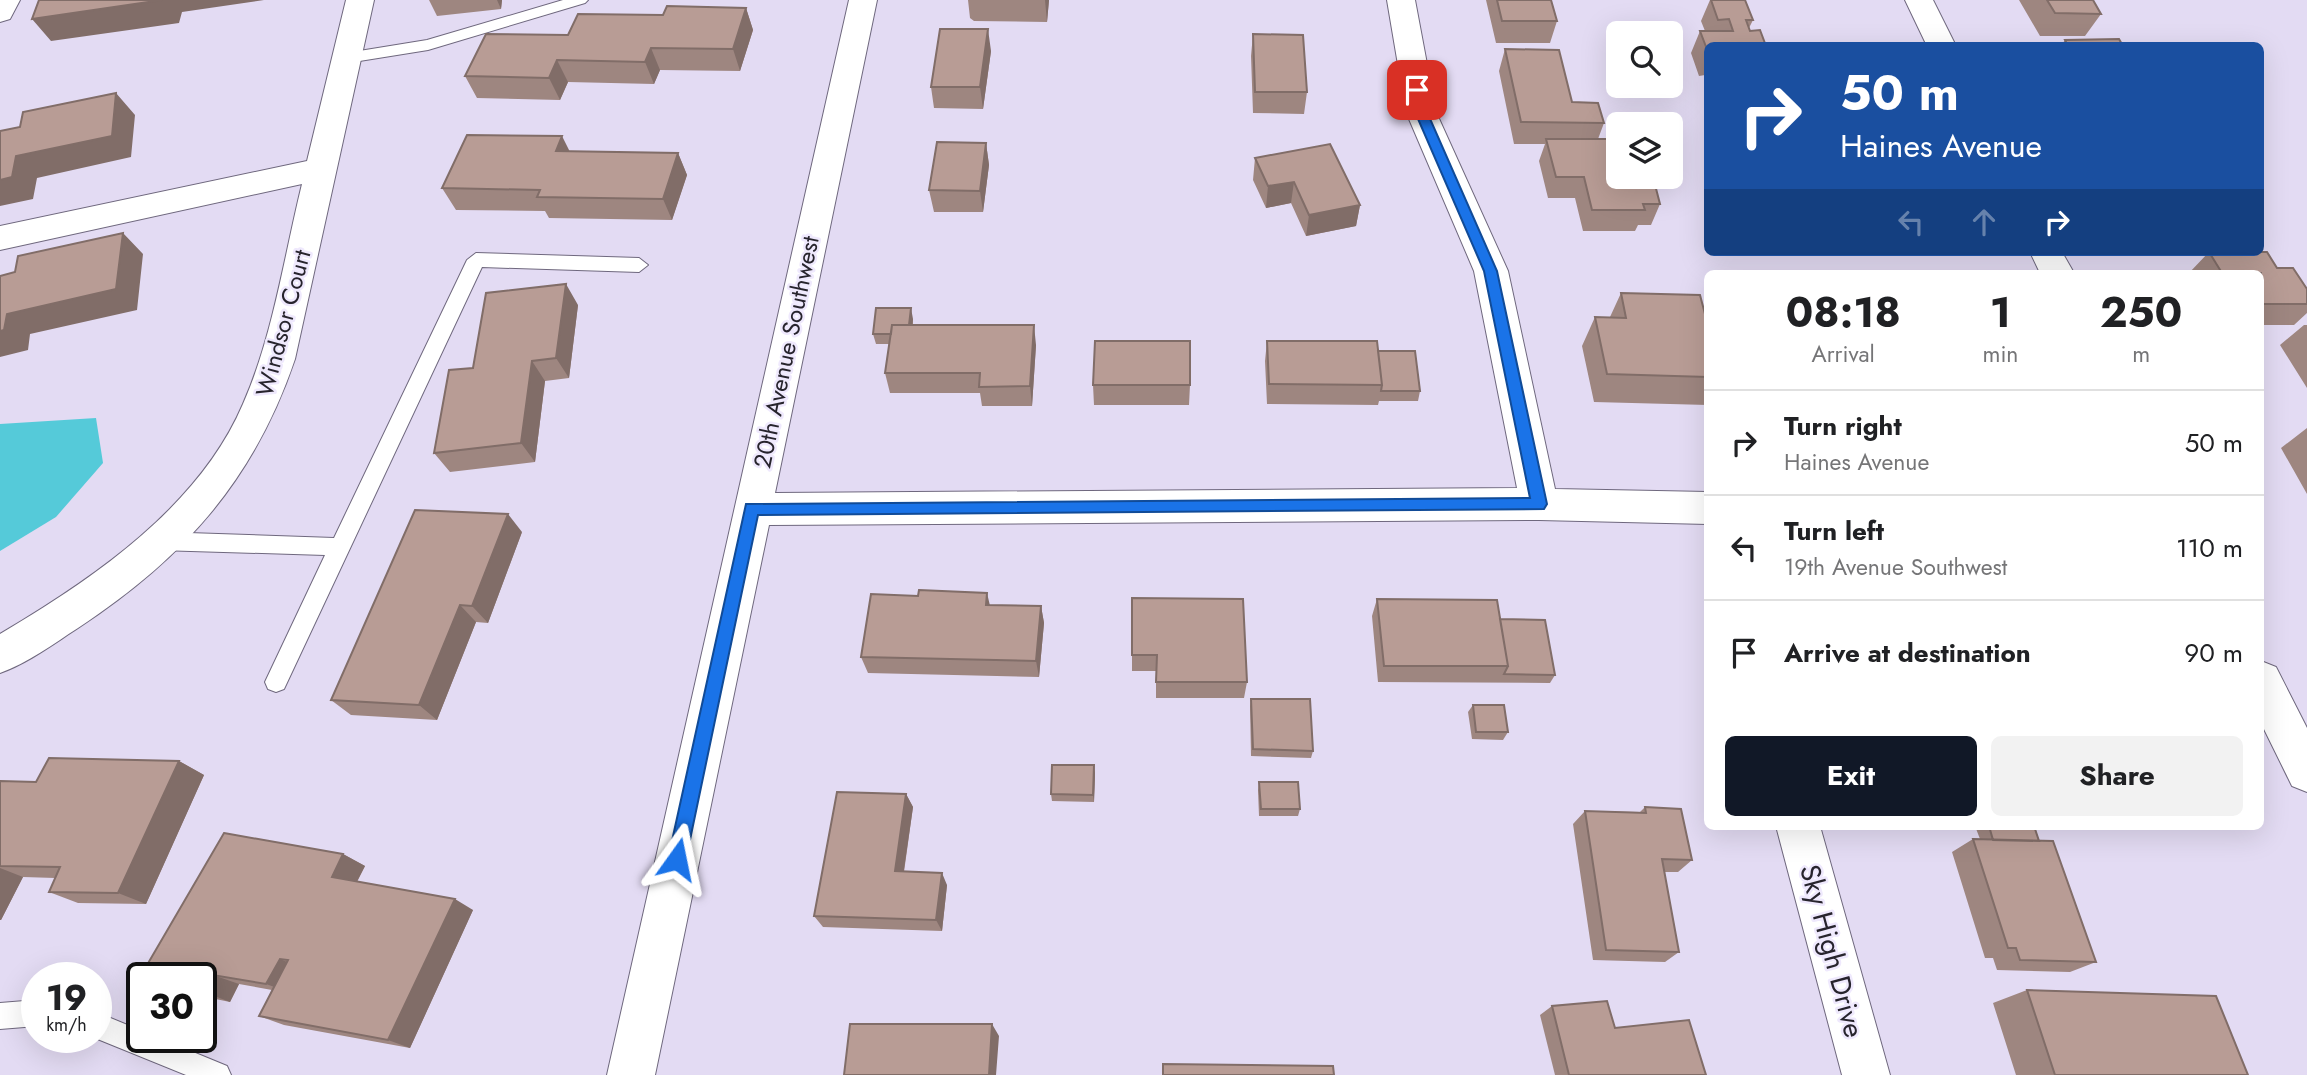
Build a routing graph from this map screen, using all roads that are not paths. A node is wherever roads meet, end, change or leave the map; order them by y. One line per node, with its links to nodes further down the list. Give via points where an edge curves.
1 (6, 0): 7 (street)
2 (360, 0): 9 (street, Windsor Court)
3 (578, 0): 9 (lane, via 428,45)
4 (863, 0): 15 (street, 20th Avenue Southwest)
5 (1401, 0): 13 (street, via 1421,112 1490,271)
6 (1919, 0): 8 (street)
7 (0, 13)
8 (1940, 42)
9 (346, 58): 10 (street, Windsor Court)
10 (321, 169): 11 (street); 16 (street, Windsor Court, via 277,359 259,410 227,464 195,505)
11 (0, 239)
12 (639, 265): 17 (lane, via 477,260)
13 (1539, 504): 14 (street); 15 (street)
14 (1704, 508)
15 (751, 509): 27 (street, 20th Avenue Southwest)
16 (158, 541): 17 (lane); 18 (street, Windsor Court, via 73,610)
17 (341, 547): 19 (lane)
18 (0, 655)
19 (276, 682)
20 (2264, 686): 21 (street)
21 (2307, 772)
22 (1799, 830): 28 (street, Sky High Drive)
23 (21, 1014): 24 (lane)
24 (0, 1016)
25 (112, 1032): 26 (lane)
26 (218, 1075)
27 (631, 1075)
28 (1866, 1075)

